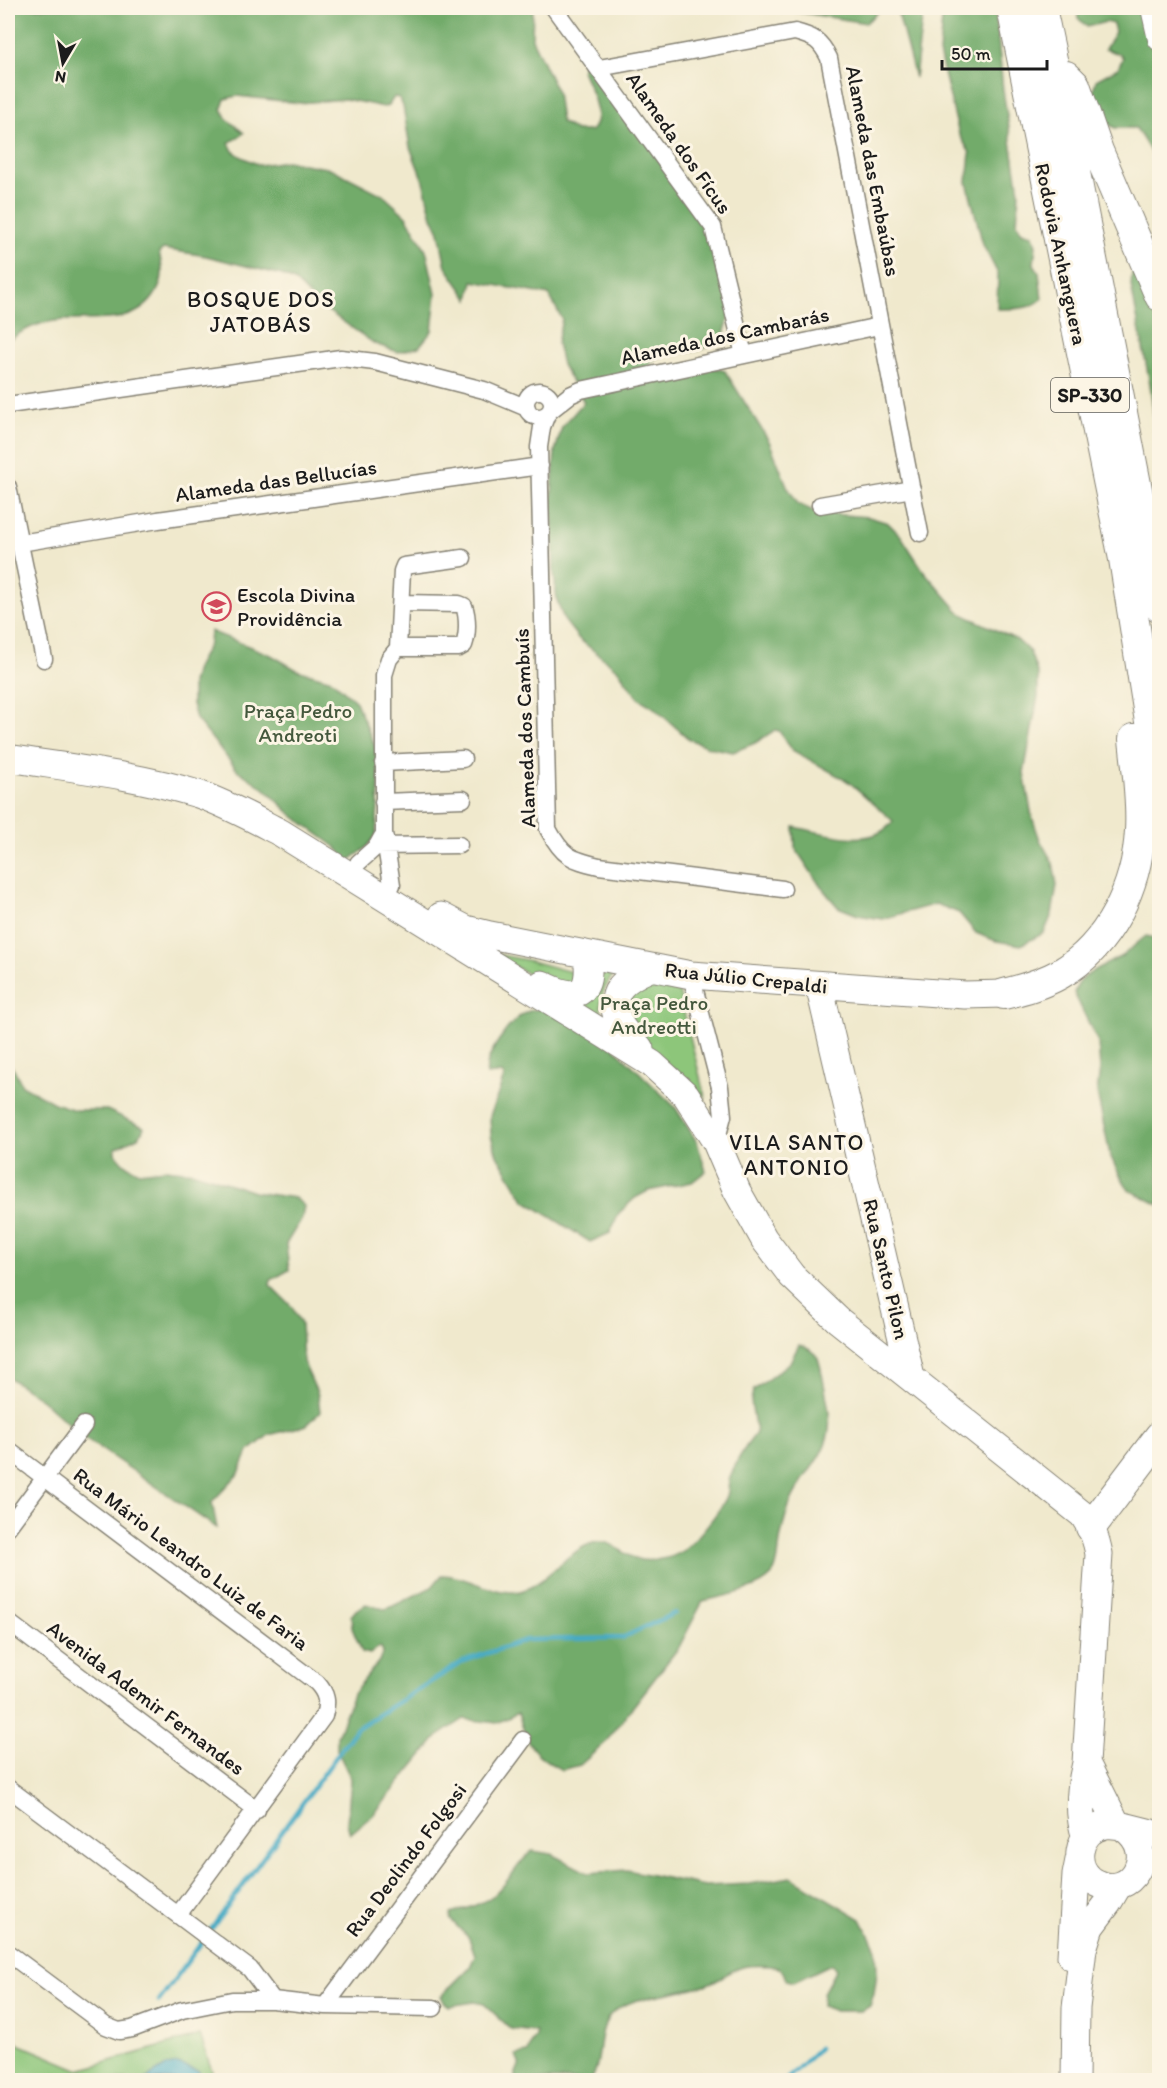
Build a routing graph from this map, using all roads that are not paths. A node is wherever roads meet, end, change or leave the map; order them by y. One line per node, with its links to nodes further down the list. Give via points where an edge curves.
1 (554, 8): 7 (street, Alameda dos Fícus)
2 (1012, 8): 23 (highway, Rodovia Anhanguera / SP-330)
3 (1041, 8): 6 (highway, Rodovia Anhanguera / SP-330)
4 (1153, 8): 5 (street)
5 (1160, 39)
6 (1051, 62): 8 (highway, via 1075,85 1098,151); 25 (highway, Rodovia Anhanguera / SP-330)
7 (599, 68): 9 (street, Alameda das Embaúbas, via 795,32 822,45 829,58); 10 (street, Alameda dos Fícus, via 713,227)
8 (1160, 296)
9 (879, 326): 10 (street, Alameda dos Cambarás); 18 (street, Alameda das Embaúbas)
10 (744, 355): 12 (street, Alameda dos Cambarás)
11 (484, 390): 13 (street, Alameda dos Cambarás); 14 (street, Alameda dos Cambarás, via 375,362 341,358); 15 (street, Alameda dos Cambarás)
12 (581, 390): 13 (street, Alameda dos Cambarás, via 557,388); 15 (street, Alameda dos Cambarás)
13 (540, 392): 15 (street, Alameda dos Cambuís, via 527,398); 15 (street, via 552,400)
14 (8, 405)
15 (538, 411): 16 (street, Alameda dos Cambuís)
16 (540, 466): 21 (street, Alameda das Bellucías); 37 (street, Alameda dos Cambuís, via 548,829 558,847 574,860 599,866)
17 (8, 487): 21 (street)
18 (912, 489): 19 (street); 20 (street, Alameda das Embaúbas)
19 (820, 505)
20 (920, 533)
21 (20, 543): 27 (street)
22 (463, 558): 24 (street, via 404,566)
23 (1124, 559): 32 (highway, Rodovia Anhanguera / SP-330); 43 (highway, via 1140,820 1130,884 1118,913 1084,956 1033,987)
24 (401, 603): 26 (street); 26 (street, via 464,606 466,639 459,648)
25 (1160, 607)
26 (398, 648): 31 (street, via 384,675)
27 (44, 659)
28 (8, 740): 36 (main road, Rua Júlio Crepaldi, via 154,765 206,780 257,801 294,822)
29 (8, 758): 38 (main road, via 151,782 199,795 281,833)
30 (463, 759): 31 (street)
31 (383, 763): 34 (street)
32 (1160, 784)
33 (463, 799): 34 (street)
34 (383, 802): 36 (street)
35 (459, 845): 36 (street)
36 (377, 847): 39 (main road, Rua Júlio Crepaldi, via 392,885 441,916 490,935)
37 (783, 889)
38 (465, 947): 39 (main road, via 557,992 571,994 588,984); 44 (main road)
39 (587, 955): 40 (main road, Rua Júlio Crepaldi)
40 (650, 968): 41 (main road, Rua Júlio Crepaldi); 44 (main road, via 622,983 615,1004 619,1023)
41 (691, 975): 42 (main road, Rua Júlio Crepaldi); 45 (street, via 720,1087 723,1116)
42 (819, 986): 43 (main road, Rua Júlio Crepaldi); 46 (main road, Rua Santo Pilon)
43 (1004, 994)
44 (652, 1064): 45 (main road, via 686,1095)
45 (716, 1142): 47 (main road, via 764,1239 792,1276)
46 (897, 1317): 47 (main road, via 880,1340); 48 (main road, Rua Santo Pilon)
47 (863, 1340): 48 (main road)
48 (911, 1377): 54 (main road, via 1083,1515)
49 (84, 1425): 52 (street)
50 (1160, 1436): 54 (highway)
51 (8, 1450): 52 (street, Rua Mário Leandro Luiz de Faria)
52 (45, 1477): 53 (street); 59 (street, Rua Mário Leandro Luiz de Faria, via 326,1693 324,1716)
53 (8, 1527)
54 (1090, 1527): 57 (main road, via 1099,1554)
55 (8, 1623): 59 (street, Avenida Ademir Fernandes)
56 (523, 1740): 68 (street, Rua Deolindo Folgosi)
57 (1086, 1763): 60 (main road); 62 (main road, via 1081,1782)
58 (8, 1788): 65 (street)
59 (257, 1810): 65 (street)
60 (1120, 1826): 61 (main road); 62 (main road, via 1100,1827); 64 (main road, via 1133,1834 1141,1854 1135,1874)
61 (1160, 1835)
62 (1082, 1849): 64 (main road, via 1083,1870 1089,1878 1107,1886); 70 (main road, via 1076,1875 1069,1982)
63 (1160, 1869): 64 (main road)
64 (1123, 1883): 70 (main road, via 1090,1927 1083,1949)
65 (178, 1915): 67 (street, via 250,1969)
66 (8, 1953): 67 (street, via 106,2026 120,2031 182,2010 232,2000)
67 (273, 2000): 68 (street)
68 (325, 2007): 69 (street)
69 (434, 2008)
70 (1076, 2008): 71 (main road)
71 (1076, 2080)

